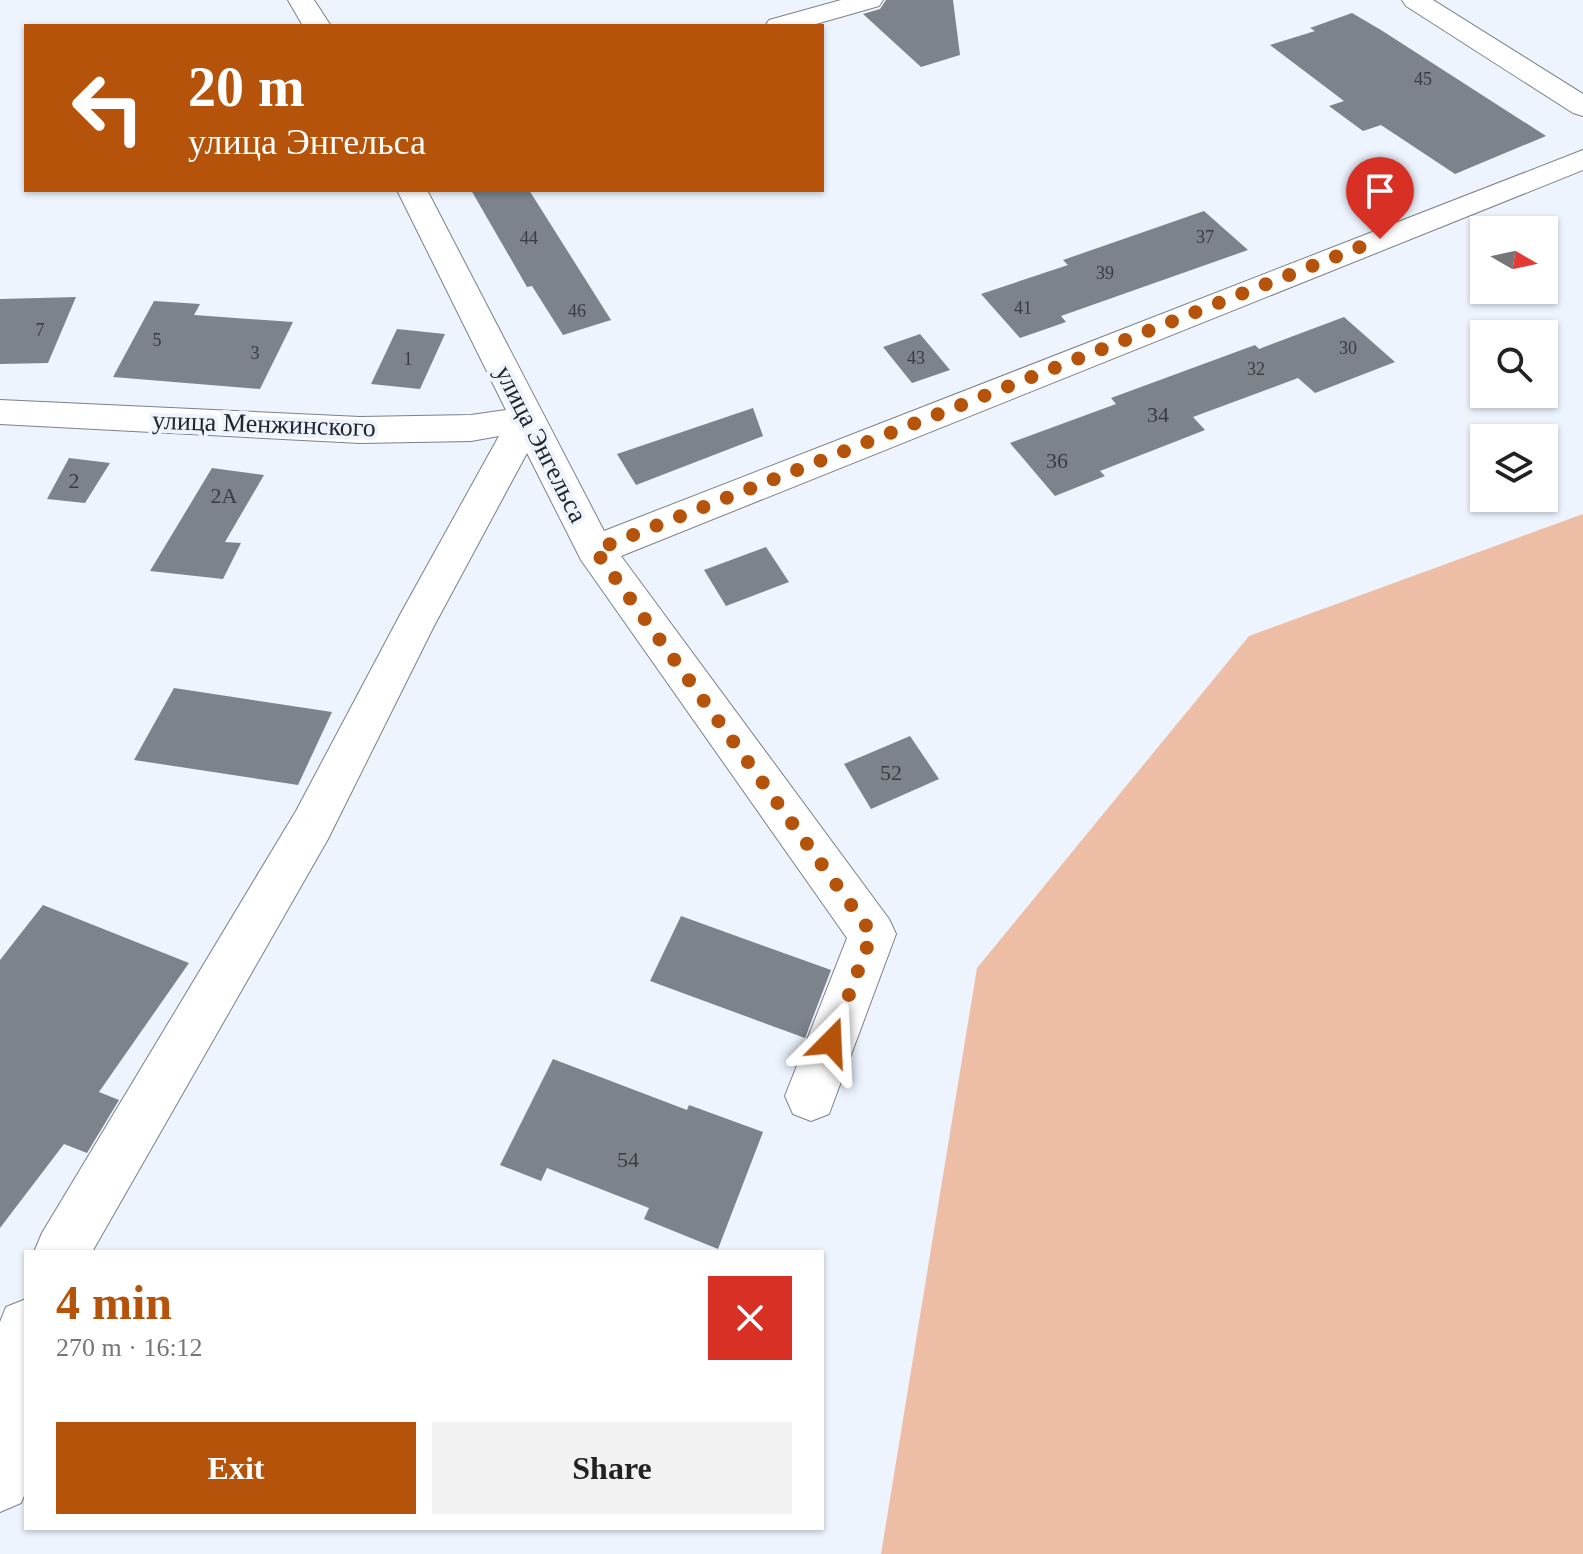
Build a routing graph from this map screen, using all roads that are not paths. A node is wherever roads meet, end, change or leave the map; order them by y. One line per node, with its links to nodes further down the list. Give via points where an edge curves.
1 (301, 0): 4 (street)
2 (870, 0): 5 (street)
3 (1415, 0): 6 (street)
4 (316, 24)
5 (786, 24)
6 (1583, 107)
7 (1583, 159): 11 (street)
8 (413, 192): 10 (street, улица Энгельса)
9 (0, 412): 10 (street, улица Менжинского, via 360,430 471,428)
10 (527, 419): 11 (street, улица Энгельса); 13 (street, via 312,825)
11 (595, 550): 12 (street, улица Энгельса, via 872,934)
12 (811, 1096)
13 (62, 1250)
14 (24, 1339): 15 (street)
15 (0, 1482)

